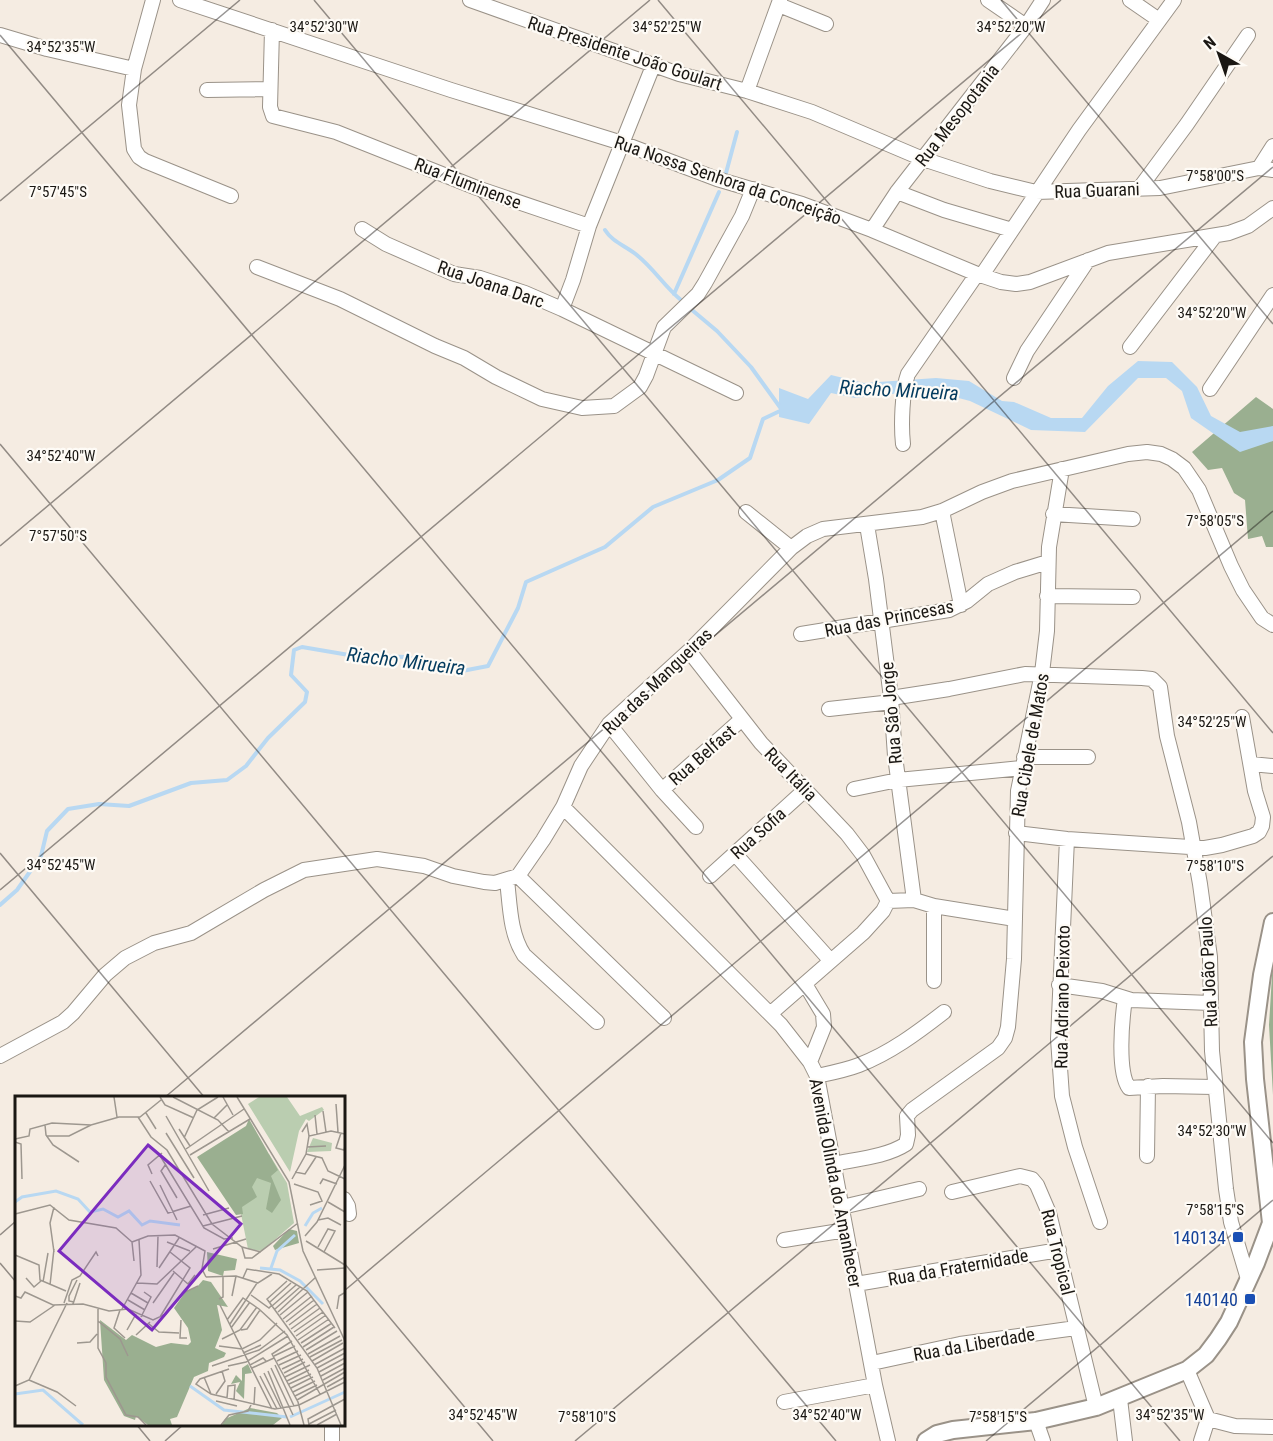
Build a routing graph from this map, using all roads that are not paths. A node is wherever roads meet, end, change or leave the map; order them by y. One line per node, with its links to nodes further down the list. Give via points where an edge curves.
1 (153, 0): 16 (street)
2 (180, 0): 12 (street, Rua Nossa Senhora da Conceição)
3 (470, 0): 15 (street, Rua Presidente João Goulart)
4 (988, 0): 11 (street)
5 (1043, 0): 11 (street, Rua Mesopotania)
6 (1130, 0): 9 (street)
7 (1174, 0): 9 (street)
8 (780, 2): 10 (street); 19 (street, Rua Presidente João Goulart)
9 (1159, 20): 27 (street)
10 (826, 24)
11 (1026, 26): 22 (street, Rua Mesopotania)
12 (272, 30): 17 (street); 20 (street, Rua Nossa Senhora da Conceição)
13 (0, 35): 16 (street)
14 (1248, 35): 25 (street)
15 (653, 66): 19 (street, Rua Presidente João Goulart); 20 (street)
16 (134, 69): 28 (street, via 129,105 134,149 139,157)
17 (270, 89): 18 (street); 30 (street, Rua Fluminense, via 271,113 279,118 348,137 477,188)
18 (207, 90)
19 (747, 91): 22 (street, Rua Presidente João Goulart, via 812,112)
20 (622, 143): 24 (street, Rua Nossa Senhora da Conceição); 30 (street)
21 (1273, 146): 23 (street)
22 (923, 159): 26 (street, Rua Mesopotania); 27 (street, Rua Guarani, via 990,182)
23 (1266, 169): 25 (street, Rua Guarani)
24 (753, 189): 32 (street, Rua Nossa Senhora da Conceição); 41 (street, via 705,283 664,327)
25 (1139, 189): 27 (street, Rua Guarani)
26 (897, 192): 32 (street, Rua Mesopotania); 33 (street)
27 (1035, 192): 33 (street)
28 (231, 196)
29 (1273, 208): 34 (street, Rua Nossa Senhora da Conceição, via 1248,226)
30 (589, 226): 39 (street)
31 (362, 229): 39 (street, Rua Joana Darc, via 454,274 488,280)
32 (872, 230): 37 (street, Rua Nossa Senhora da Conceição)
33 (1012, 230): 37 (street)
34 (1214, 237): 35 (street, Rua Nossa Senhora da Conceição, via 1132,248); 40 (street)
35 (1088, 260): 37 (street, Rua Nossa Senhora da Conceição, via 1016,284); 42 (street, via 1027,351)
36 (257, 267): 41 (street, via 340,299 542,399 582,408 614,406 640,387)
37 (979, 275): 45 (street, via 908,374)
38 (1273, 295): 43 (street)
39 (562, 309): 41 (street, Rua Joana Darc)
40 (1130, 347)
41 (653, 352): 44 (street, Rua Joana Darc)
42 (1014, 378)
43 (1210, 389)
44 (736, 393)
45 (903, 444)
46 (1062, 469): 47 (street, Rua das Mangueiras, via 1012,481); 49 (street, Rua Cibele de Matos); 58 (street, Rua das Mangueiras, via 1148,452 1172,459 1184,468 1199,490 1239,582 1262,618)
47 (942, 511): 51 (street, Rua das Mangueiras); 56 (street)
48 (746, 512): 52 (street)
49 (1053, 514): 50 (street); 53 (street, Rua Cibele de Matos)
50 (1133, 519)
51 (867, 525): 52 (street, Rua das Mangueiras, via 823,529); 57 (street, Rua São Jorge)
52 (790, 548): 60 (street, Rua das Mangueiras)
53 (1048, 562): 54 (street, Rua Cibele de Matos); 56 (street, Rua das Princesas, via 998,579)
54 (1047, 596): 55 (street); 61 (street, Rua Cibele de Matos)
55 (1133, 597)
56 (961, 605): 57 (street, Rua das Princesas)
57 (881, 620): 59 (street, Rua das Princesas); 62 (street, Rua São Jorge)
58 (1273, 625)
59 (801, 634)
60 (688, 651): 65 (street, Rua Itália); 66 (street, Rua das Mangueiras)
61 (1042, 673): 62 (street); 68 (street, Rua Cibele de Matos); 79 (street, Rua João Paulo, via 1152,679 1160,687)
62 (892, 700): 63 (street); 71 (street, Rua São Jorge)
63 (829, 709)
64 (1242, 717): 69 (street)
65 (742, 719): 73 (street, Rua Belfast); 74 (street, Rua Itália)
66 (609, 724): 73 (street, Rua Belfast); 75 (street, Rua das Mangueiras, via 581,766)
67 (1088, 757): 68 (street)
68 (1023, 763): 71 (street); 77 (street, Rua Cibele de Matos)
69 (1251, 764): 70 (street); 79 (street, via 1263,817 1259,832 1222,845)
70 (1273, 766)
71 (898, 780): 72 (street); 83 (street, Rua São Jorge)
72 (854, 789)
73 (662, 790): 76 (street, Rua Belfast)
74 (805, 790): 80 (street, Rua Sofia); 84 (street, Rua Itália, via 863,855)
75 (563, 807): 82 (street, Rua das Mangueiras); 95 (street, Avenida Olinda do Amanhecer)
76 (696, 827)
77 (1016, 833): 78 (street); 86 (street, Rua Cibele de Matos)
78 (1067, 839): 79 (street); 91 (street, Rua Adriano Peixoto)
79 (1192, 847): 93 (street, Rua João Paulo, via 1206,918)
80 (735, 854): 81 (street, Rua Sofia); 88 (street)
81 (710, 876)
82 (513, 878): 96 (street); 97 (street, via 511,914 518,946); 98 (street, via 495,883 471,880 424,866 377,859 304,870 191,933 154,943 125,958 63,1022)
83 (914, 900): 84 (street); 85 (street)
84 (888, 901): 88 (street, via 863,933)
85 (934, 906): 86 (street); 89 (street)
86 (1015, 919): 104 (street, Rua Cibele de Matos, via 1008,1027 998,1048 912,1110 907,1116 906,1144)
87 (1273, 922): 108 (street, via 1253,1042 1258,1113)
88 (830, 960): 90 (street)
89 (934, 981)
90 (805, 984): 95 (street); 99 (street, via 823,1014 824,1027)
91 (1059, 985): 92 (street); 111 (street, Rua Adriano Peixoto, via 1062,1096)
92 (1125, 999): 93 (street); 101 (street, via 1120,1039 1126,1084 1134,1089)
93 (1211, 1003): 102 (street, Rua João Paulo)
94 (944, 1012): 100 (street, via 879,1056)
95 (770, 1014): 99 (street, Avenida Olinda do Amanhecer)
96 (664, 1018)
97 (597, 1022)
98 (0, 1056)
99 (810, 1062): 100 (street, Avenida Olinda do Amanhecer)
100 (817, 1076): 104 (street, Avenida Olinda do Amanhecer)
101 (1148, 1086): 102 (street); 103 (street)
102 (1215, 1087): 115 (street, Rua João Paulo, via 1231,1222)
103 (1148, 1156)
104 (833, 1164): 109 (street, Avenida Olinda do Amanhecer)
105 (919, 1189): 109 (street)
106 (952, 1192): 114 (street, Rua Tropical, via 1011,1177 1032,1179 1042,1194)
107 (345, 1201): 110 (street)
108 (1271, 1201): 115 (street, via 1271,1223)
109 (842, 1207): 112 (street, Avenida Olinda do Amanhecer)
110 (349, 1215)
111 (1100, 1222)
112 (846, 1230): 113 (street); 116 (street, Avenida Olinda do Amanhecer)
113 (784, 1240)
114 (1059, 1250): 116 (street, Rua da Fraternidade); 117 (street, Rua Tropical)
115 (1248, 1279): 119 (street, via 1218,1340)
116 (856, 1284): 118 (street, Avenida Olinda do Amanhecer)
117 (1077, 1328): 118 (street, Rua da Liberdade, via 960,1344); 123 (street, Rua Tropical)
118 (872, 1363): 120 (street, Avenida Olinda do Amanhecer)
119 (1188, 1370): 121 (street); 124 (street)
120 (875, 1385): 122 (street); 127 (street, Avenida Olinda do Amanhecer)
121 (1120, 1399): 123 (street); 130 (street)
122 (784, 1402)
123 (1096, 1407): 125 (street)
124 (1208, 1419): 126 (street, via 1235,1426); 131 (street)
125 (1036, 1421): 128 (street, via 953,1430); 129 (street)
126 (1273, 1427)
127 (888, 1441)
128 (926, 1441)
129 (1043, 1441)
130 (1125, 1441)
131 (1201, 1441)

